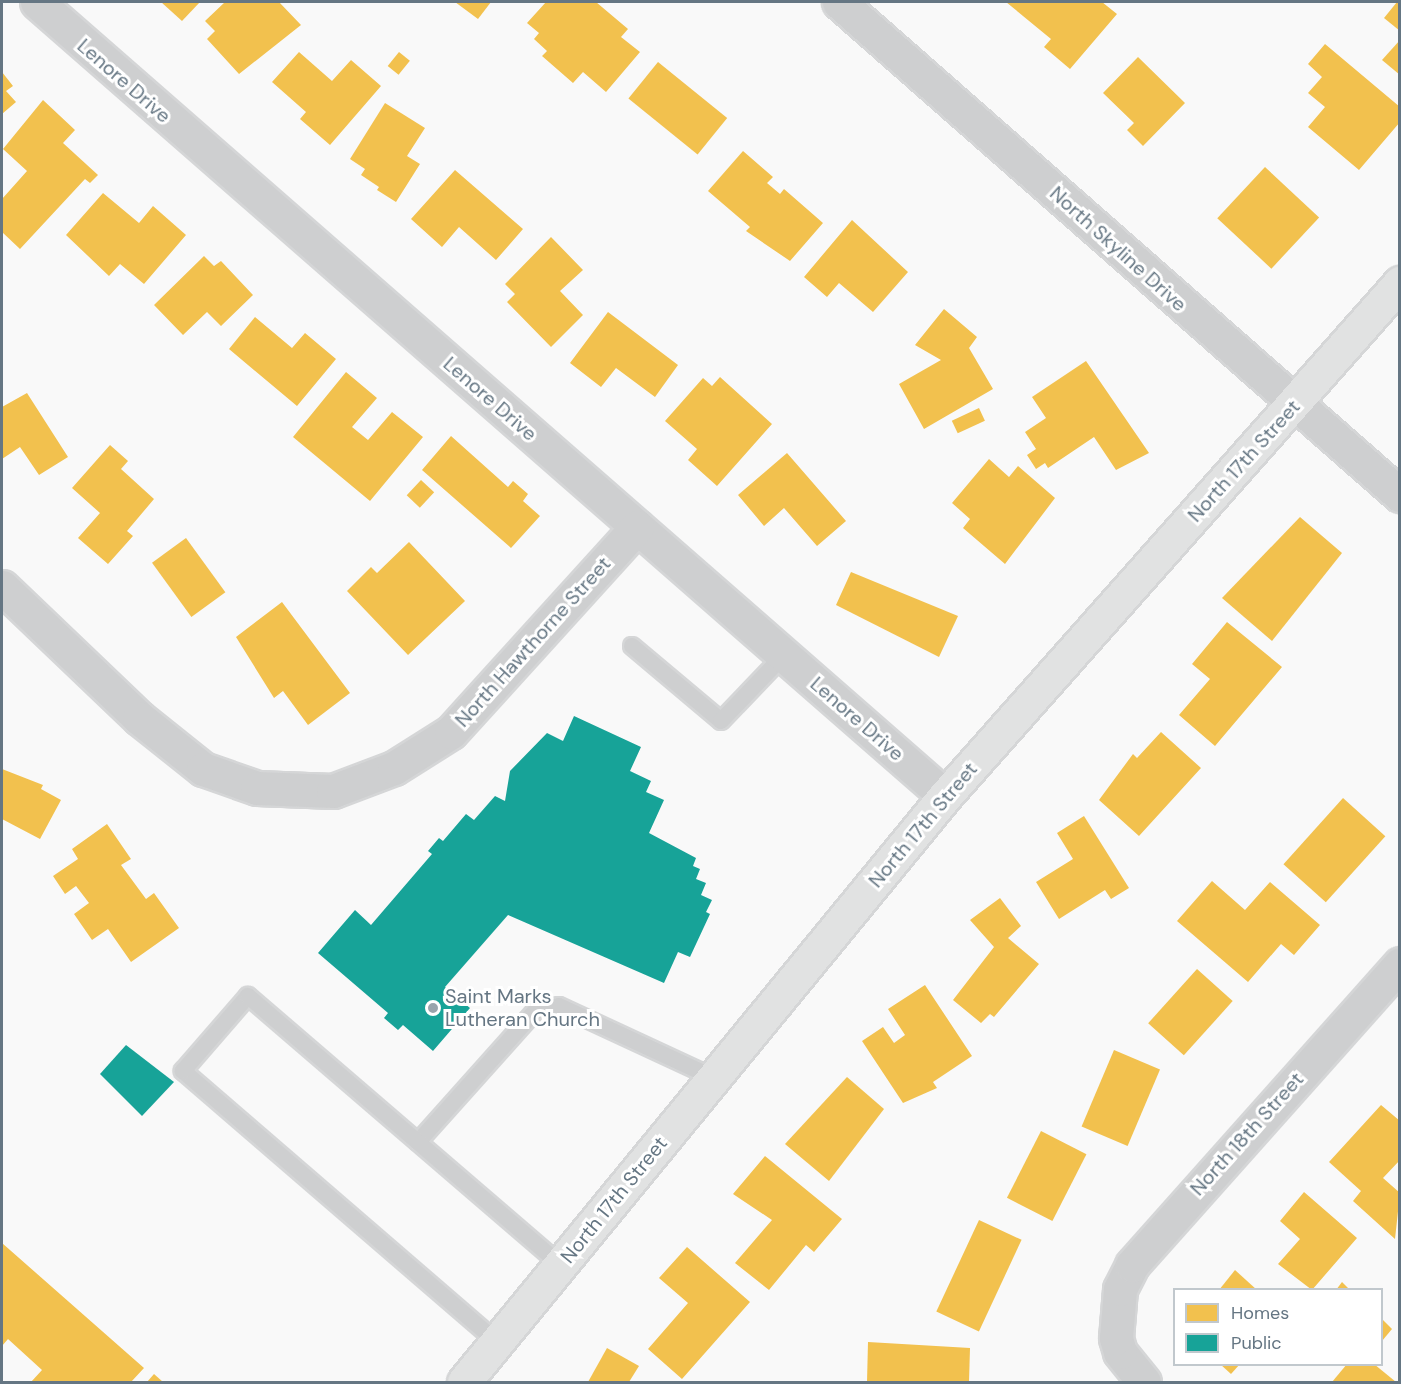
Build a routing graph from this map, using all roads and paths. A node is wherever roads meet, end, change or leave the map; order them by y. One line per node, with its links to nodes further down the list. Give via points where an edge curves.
1 (37, 2): 6 (street, Lenore Drive)
2 (839, 2): 4 (street, North Skyline Drive)
3 (1400, 283): 4 (street, North 17th Street)
4 (1294, 405): 5 (street, North Skyline Drive); 10 (street, North 17th Street)
5 (1400, 495)
6 (637, 527): 7 (street, North Hawthorne Street, via 451,732 394,768 333,791 257,788 203,769 139,718); 9 (street, Lenore Drive)
7 (2, 587)
8 (632, 646): 9 (lane, via 721,722)
9 (784, 656): 10 (street, Lenore Drive)
10 (945, 796): 12 (street, North 17th Street)
11 (1400, 964): 17 (street, North 18th Street, via 1132,1265 1115,1316 1120,1352)
12 (714, 1078): 13 (lane, via 559,1006 536,1010); 14 (street, North 17th Street)
13 (418, 1142): 14 (lane); 15 (lane, via 248,996 183,1071)
14 (561, 1265): 15 (street, North 17th Street)
15 (497, 1342): 16 (street, North 17th Street)
16 (464, 1383)
17 (1144, 1383)

